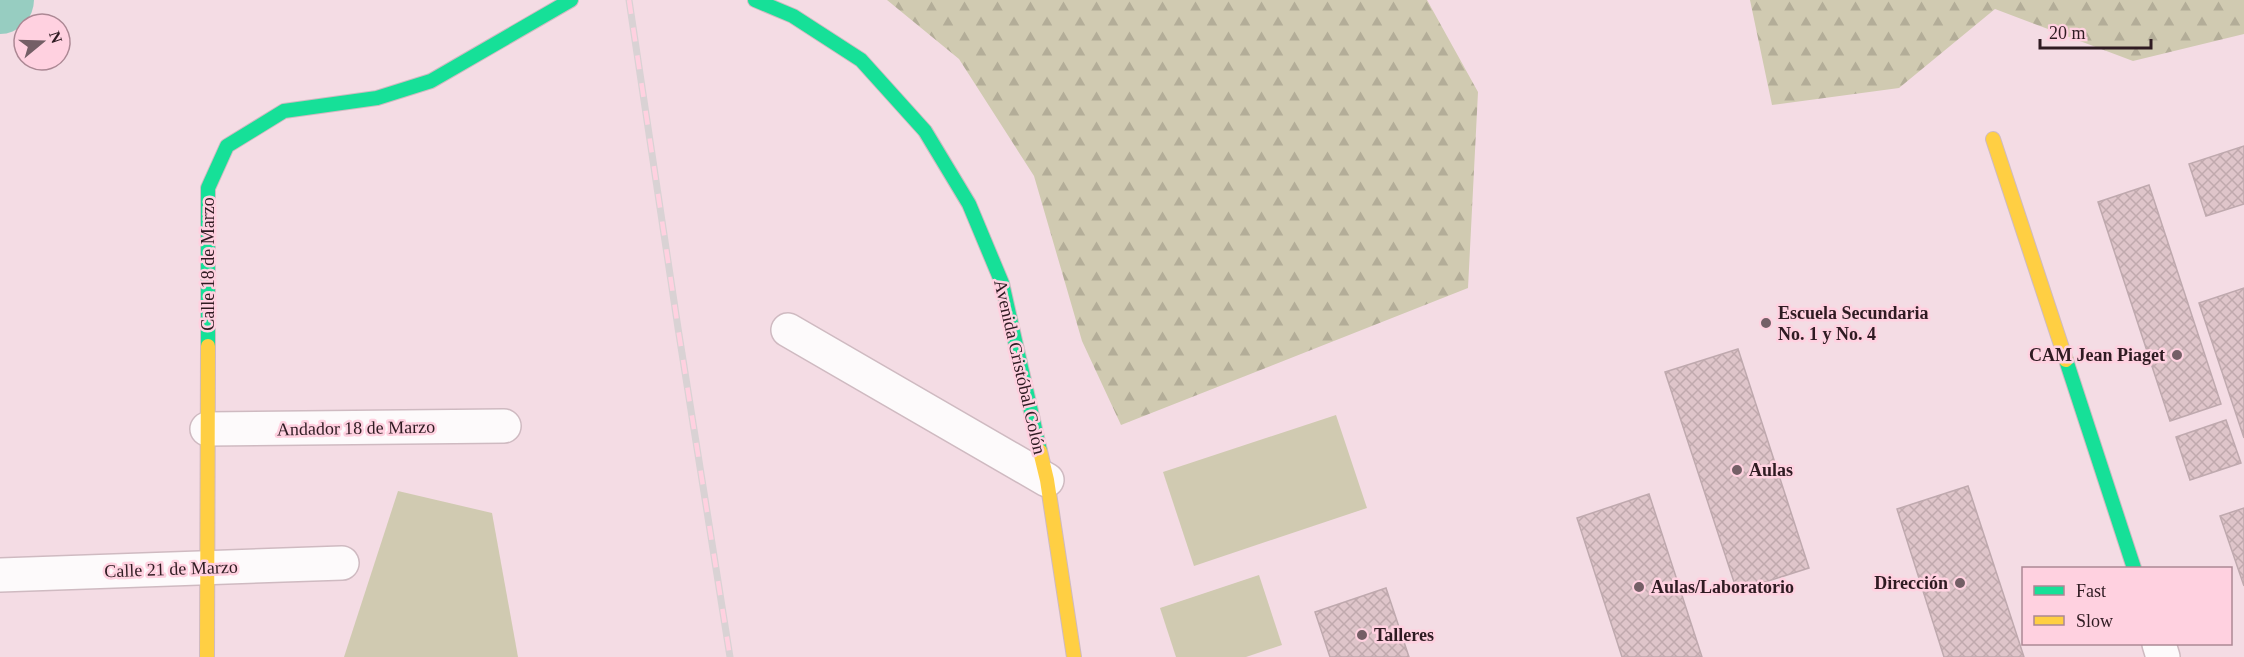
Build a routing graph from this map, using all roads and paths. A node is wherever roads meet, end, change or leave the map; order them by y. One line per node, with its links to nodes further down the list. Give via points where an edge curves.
1 (571, 0): 6 (street, Calle 18 de Marzo, via 431,81 377,98 284,111 227,146 208,188)
2 (754, 0): 7 (street, Avenida Cristóbal Colón, via 793,16 861,60 925,131 969,204 1002,283)
3 (1993, 139): 9 (street)
4 (788, 330): 7 (street)
5 (504, 426): 6 (street, Andador 18 de Marzo)
6 (207, 429): 10 (street, Calle 18 de Marzo)
7 (1047, 480): 13 (street, Avenida Cristóbal Colón)
8 (342, 563): 10 (street, Calle 21 de Marzo)
9 (2134, 567)
10 (208, 568): 11 (street, Calle 21 de Marzo); 12 (street, Calle 18 de Marzo)
11 (0, 575)
12 (207, 657)
13 (1074, 657)

